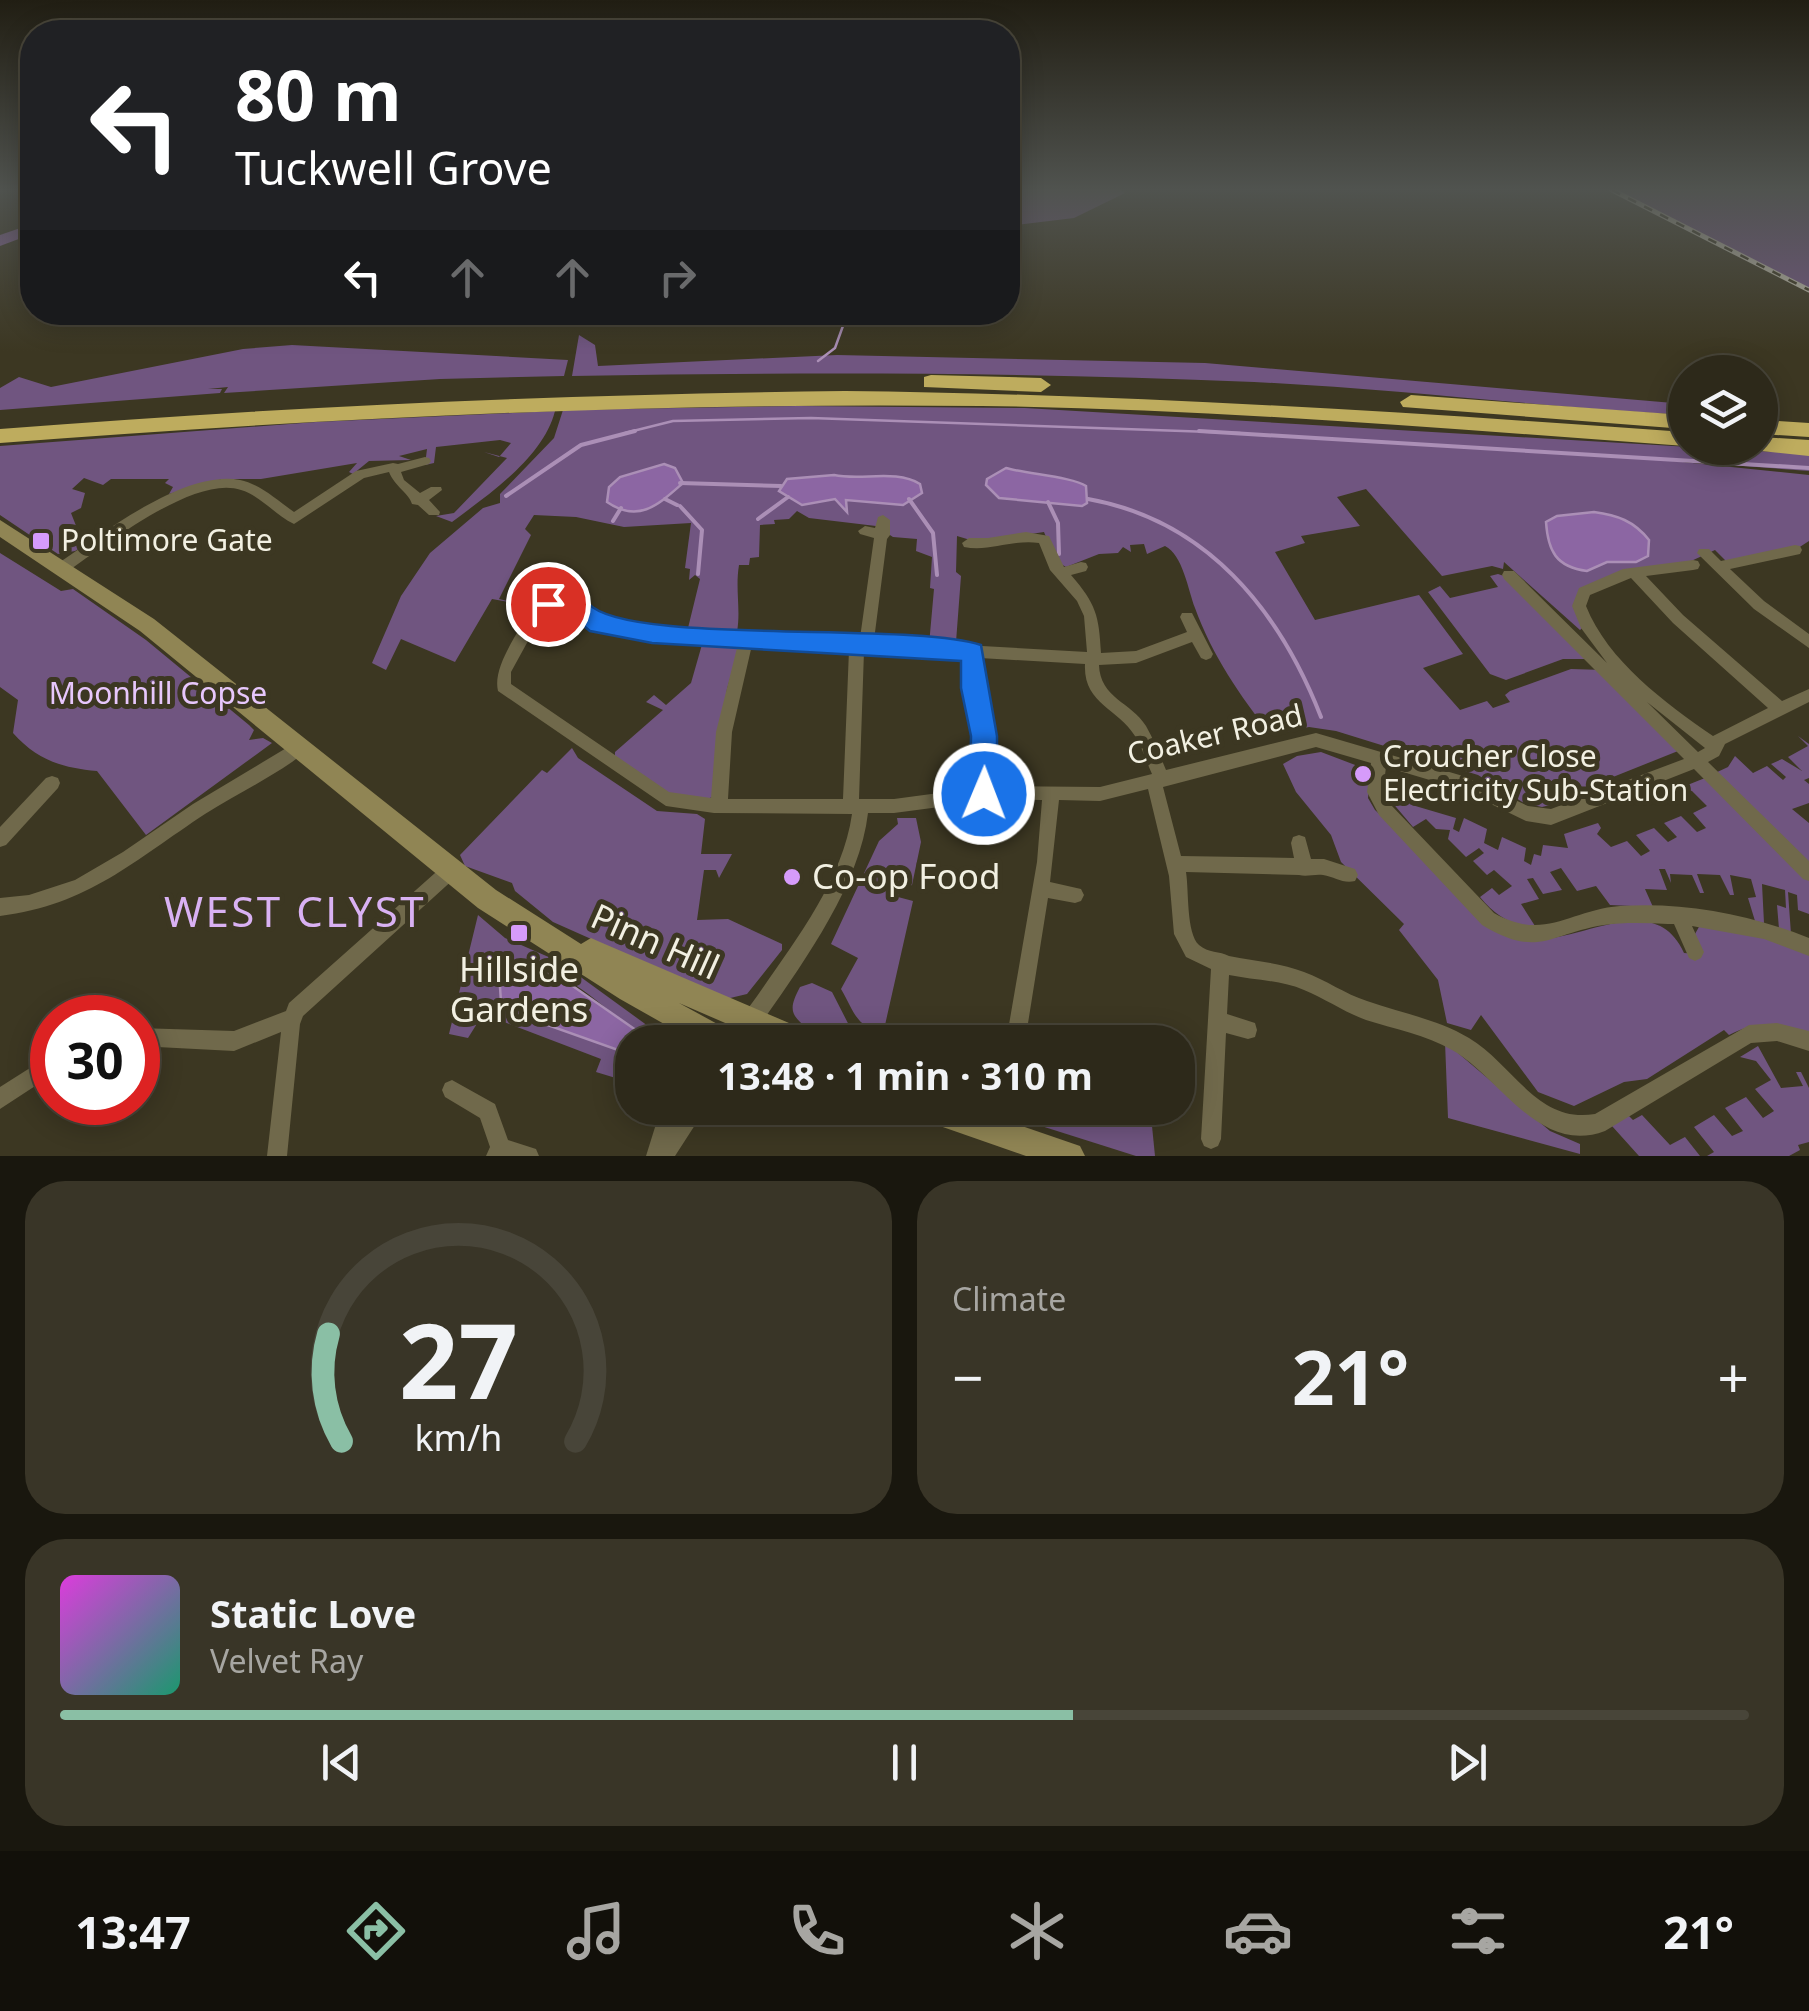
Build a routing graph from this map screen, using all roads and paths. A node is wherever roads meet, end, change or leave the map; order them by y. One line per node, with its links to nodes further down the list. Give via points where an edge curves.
1 (0, 420): 2 (highway, via 451,389 802,380 1332,397)
2 (1668, 421)
3 (1778, 428): 4 (highway)
4 (1809, 430)
5 (0, 436): 6 (highway, via 446,404 796,398 1128,403)
6 (1668, 438)
7 (1778, 446): 8 (highway)
8 (1809, 448)
9 (424, 461): 10 (street)
10 (396, 468): 12 (street); 24 (street, via 360,474 299,523 241,484 189,489)
11 (436, 490): 12 (street)
12 (417, 501): 13 (street)
13 (434, 512)
14 (0, 527): 24 (main road)
15 (865, 531): 16 (street)
16 (883, 532): 17 (street); 32 (street)
17 (902, 542)
18 (969, 543): 26 (street, via 1038,536)
19 (1795, 550): 23 (street)
20 (1704, 553): 23 (street)
21 (1693, 565): 25 (street)
22 (1081, 566): 26 (street)
23 (1718, 566): 31 (street)
24 (62, 568): 39 (main road, via 147,625)
25 (1634, 572): 37 (street); 38 (street, via 1584,592 1581,614 1617,662)
26 (1062, 574): 35 (street, via 1091,616)
27 (1509, 574): 41 (street)
28 (1187, 618): 29 (street)
29 (1196, 635): 34 (street); 35 (street, via 1132,660)
30 (746, 640): 32 (street); 46 (street, via 724,732); 46 (street, Coaker Road, via 652,633 539,603 504,672 503,687 666,800)
31 (1809, 642)
32 (862, 644): 33 (street); 47 (street)
33 (973, 652): 35 (street); 44 (street)
34 (1206, 654)
35 (1093, 658): 42 (street, via 1097,690 1139,728)
36 (1809, 694): 37 (street, Coaker Road)
37 (1778, 708): 38 (street, Coaker Road)
38 (1715, 746): 41 (street, Coaker Road)
39 (298, 748): 52 (main road); 57 (street, via 111,872 25,906)
40 (1379, 758): 41 (street, Coaker Road, via 1550,817); 42 (street, Coaker Road, via 1332,742 1302,741); 58 (street, via 1376,792 1385,810 1498,926 1533,938 1618,914)
41 (1697, 761): 53 (street)
42 (1158, 781): 45 (street, Coaker Road, via 1100,794); 50 (street)
43 (52, 783): 48 (street)
44 (984, 794): 45 (street, Coaker Road); 47 (street, Coaker Road, via 927,805)
45 (1051, 794): 55 (street)
46 (719, 806): 47 (street, Coaker Road)
47 (856, 807): 69 (street, via 857,836 823,908)
48 (0, 840)
49 (1299, 842): 51 (street)
50 (1175, 864): 51 (street); 62 (street, via 1186,942 1197,954)
51 (1306, 870): 54 (street, via 1324,867)
52 (450, 871): 59 (main road); 64 (street)
53 (1809, 874)
54 (1349, 876)
55 (1041, 888): 56 (street); 70 (street)
56 (1076, 895)
57 (0, 907)
58 (1680, 918): 60 (street, via 1759,927); 61 (street)
59 (553, 939): 63 (main road, Pinn Hill); 66 (main road, Pinn Hill)
60 (1809, 947)
61 (1695, 952)
62 (1221, 961): 65 (street); 73 (street, via 1307,980 1354,1006 1445,1034 1482,1058 1536,1112 1576,1126 1598,1124 1749,1034 1778,1032)
63 (718, 1010): 67 (street); 68 (main road, Pinn Hill)
64 (292, 1018): 72 (street, via 234,1041); 82 (street)
65 (1218, 1022): 71 (street); 80 (street)
66 (686, 1025)
67 (714, 1025)
68 (736, 1025)
69 (748, 1025)
70 (1019, 1025)
71 (1248, 1030)
72 (160, 1039)
73 (1809, 1042)
74 (30, 1079): 76 (street)
75 (452, 1090): 81 (street, via 488,1110)
76 (0, 1099)
77 (667, 1125): 84 (street)
78 (683, 1125): 84 (street)
79 (978, 1125): 85 (main road)
80 (1211, 1139)
81 (498, 1153): 83 (street)
82 (277, 1156)
83 (528, 1156)
84 (660, 1156)
85 (1070, 1156)

